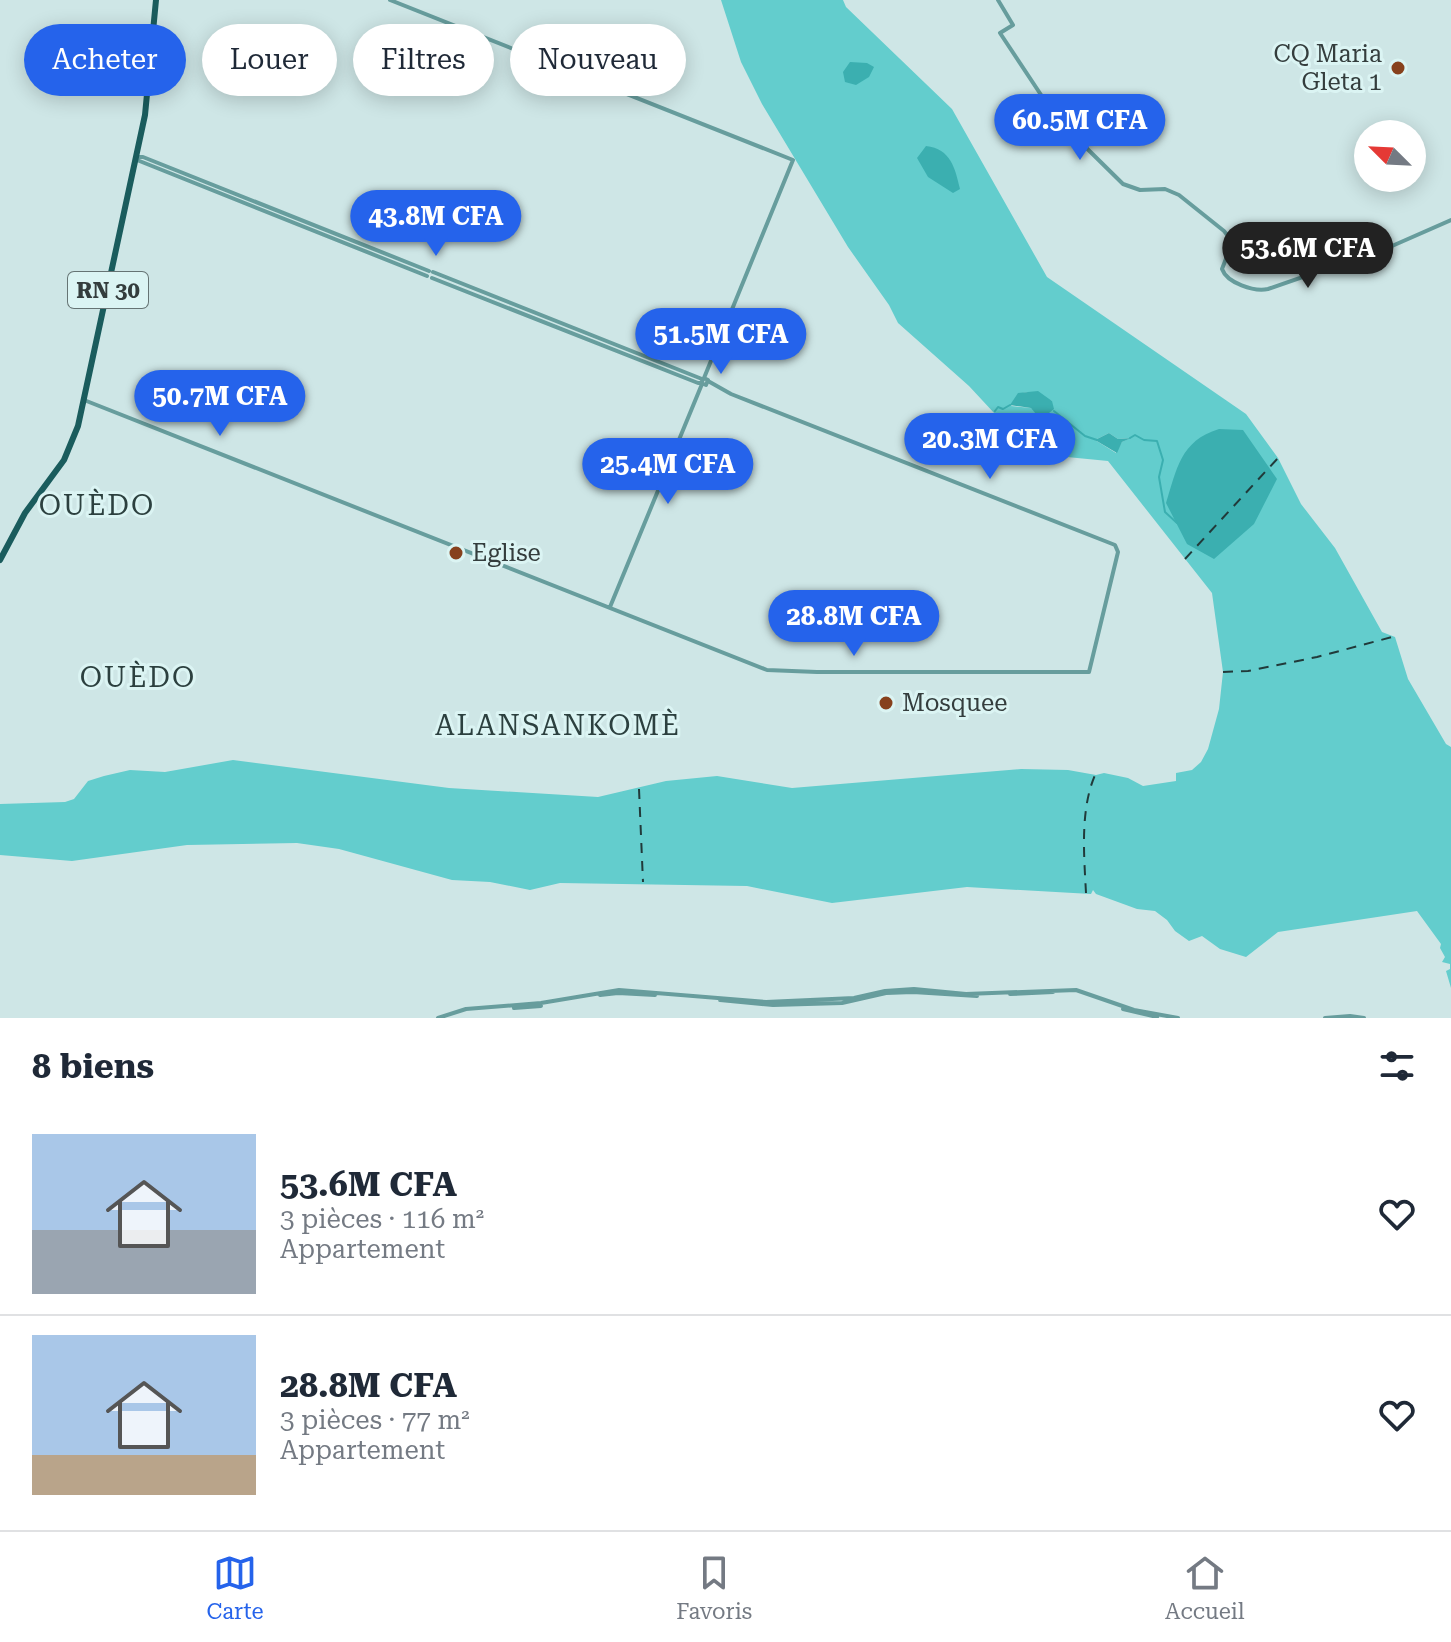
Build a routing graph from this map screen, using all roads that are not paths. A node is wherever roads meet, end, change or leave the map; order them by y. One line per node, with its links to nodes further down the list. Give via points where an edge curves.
1 (154, 0): 4 (main road, RN 30, via 148,97)
2 (390, 0): 6 (street, via 793,160)
3 (998, 0): 5 (street, via 1013,25 1000,33 1057,119 1124,185 1174,193 1220,227 1228,239 1222,269 1228,278 1256,290 1268,289)
4 (134, 158): 6 (street, via 143,157); 7 (main road, RN 30); 8 (main road, RN 30 / RN 30, via 75,426 62,458)
5 (1451, 220)
6 (704, 382): 10 (street); 10 (street, via 1115,545 1118,552 1089,672 772,671)
7 (84, 400): 9 (main road, RN 30, via 68,453 25,513); 10 (street)
8 (0, 553)
9 (0, 560)
10 (610, 607)
11 (438, 1018): 14 (street, via 462,1009 619,990 766,1002 921,989 966,994 1076,990)
12 (444, 1018): 13 (street, via 618,993 757,1005 842,1003 886,993 924,992 966,997 1075,992)
13 (1160, 1018)
14 (1178, 1018)
15 (1325, 1018): 16 (street)
16 (1364, 1018)

